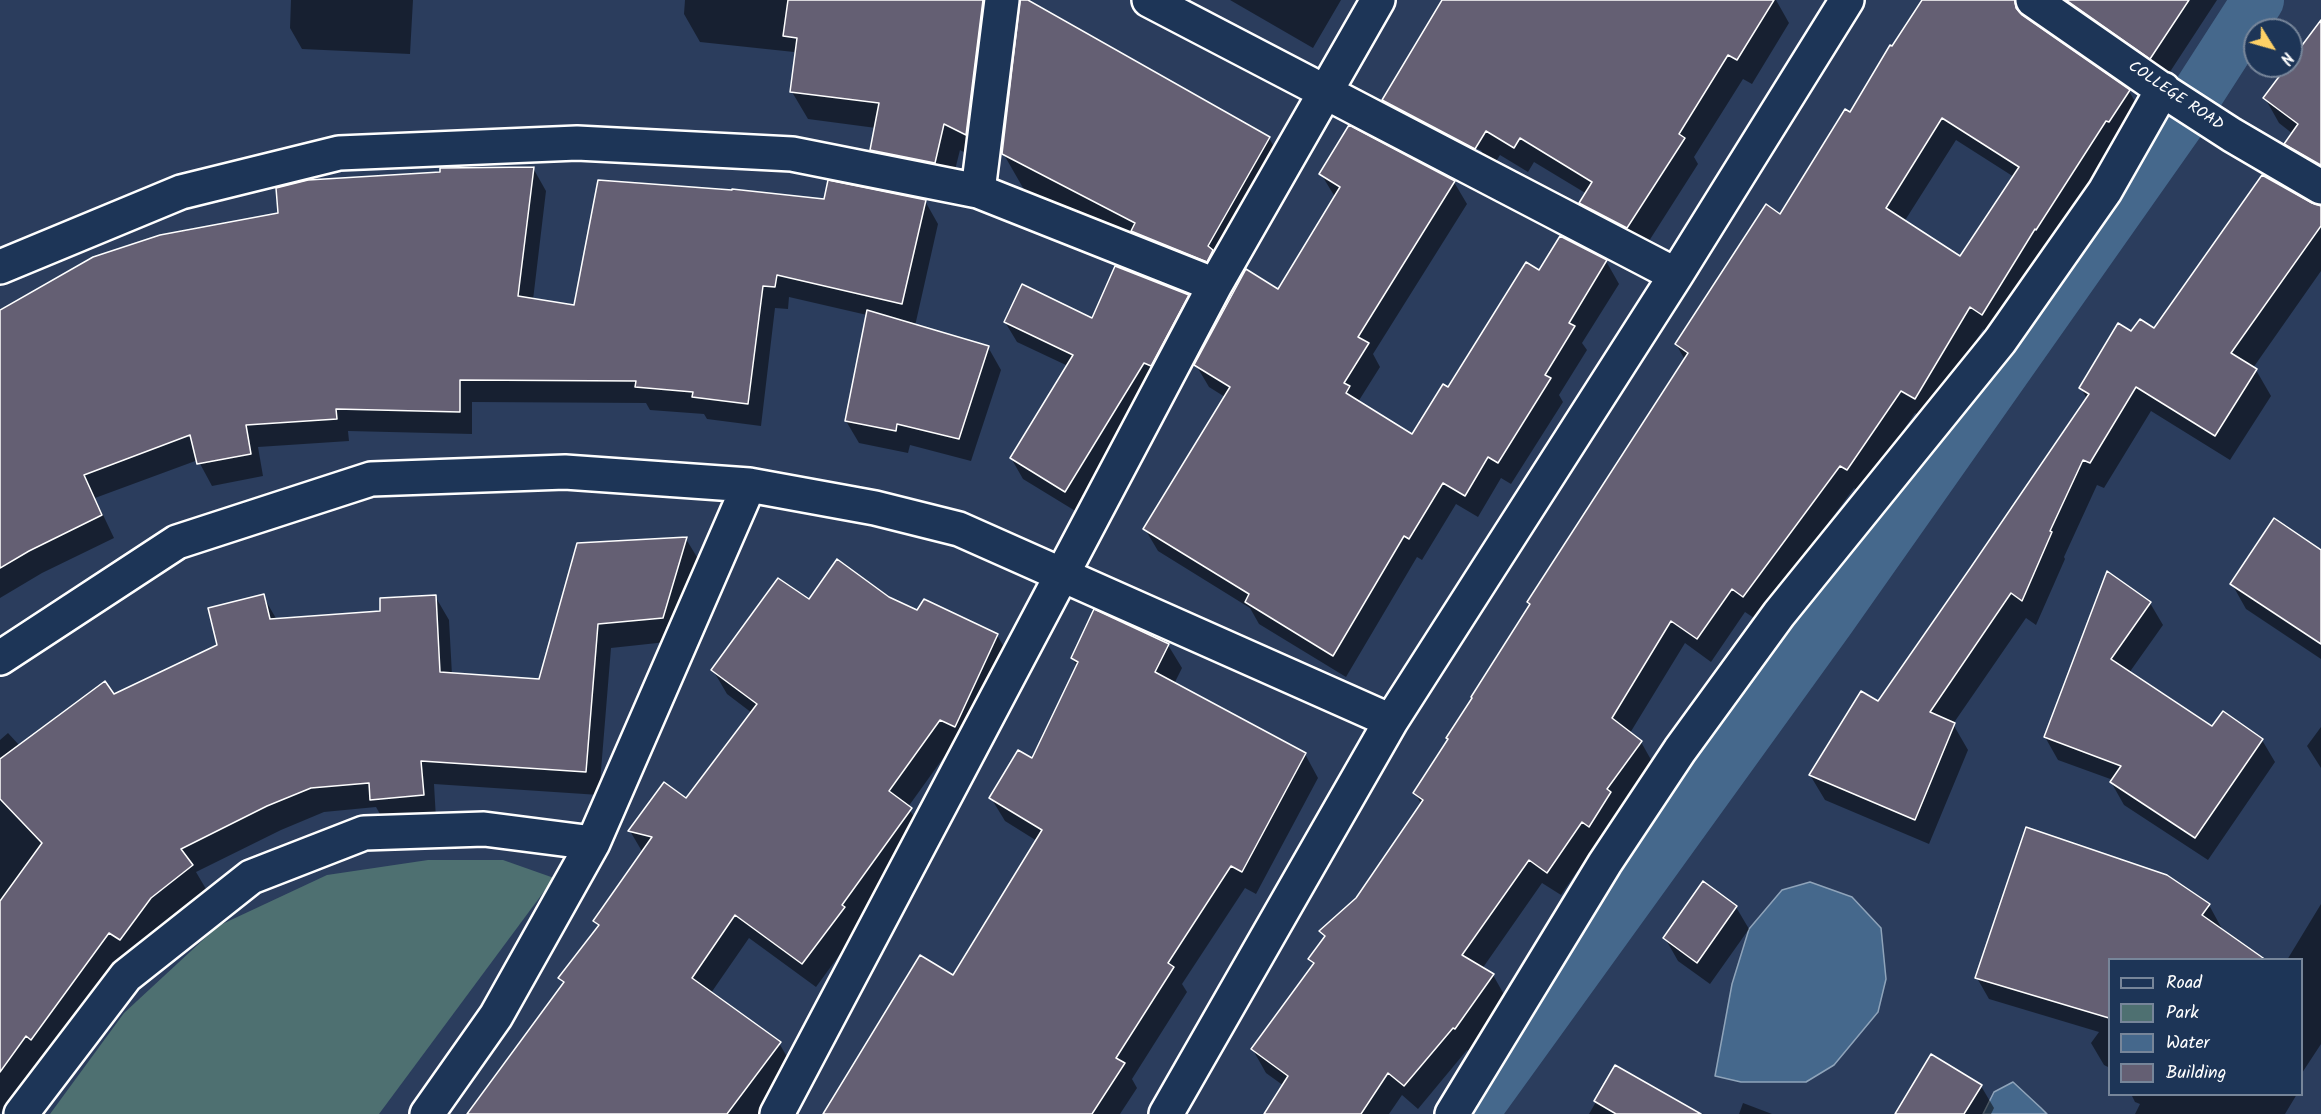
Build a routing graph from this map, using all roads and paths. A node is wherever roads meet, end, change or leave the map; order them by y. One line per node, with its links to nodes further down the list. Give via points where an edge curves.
1 (1002, 0): 9 (street)
2 (1149, 0): 6 (street)
3 (1377, 0): 6 (street)
4 (1847, 0): 11 (street)
5 (2033, 0): 7 (street, COLLEGE ROAD)
6 (1326, 91): 11 (street); 12 (street)
7 (2165, 91): 8 (street, COLLEGE ROAD); 22 (street, via 2105,191 2000,341 1779,614 1680,750 1605,863)
8 (2321, 188)
9 (978, 190): 10 (street, via 792,154 577,143 339,153 181,192); 12 (street)
10 (0, 267)
11 (1676, 275): 16 (street)
12 (1215, 285): 14 (street)
13 (749, 485): 14 (street, via 875,508 959,529); 15 (street, via 564,472 371,479 177,543); 17 (street)
14 (1062, 573): 16 (street); 20 (street)
15 (0, 658)
16 (1391, 721): 21 (street)
17 (593, 843): 18 (street, via 484,829 364,833 251,877 126,976); 19 (street, via 496,1016)
18 (21, 1114)
19 (427, 1114)
20 (777, 1114)
21 (1166, 1114)
22 (1452, 1114)

